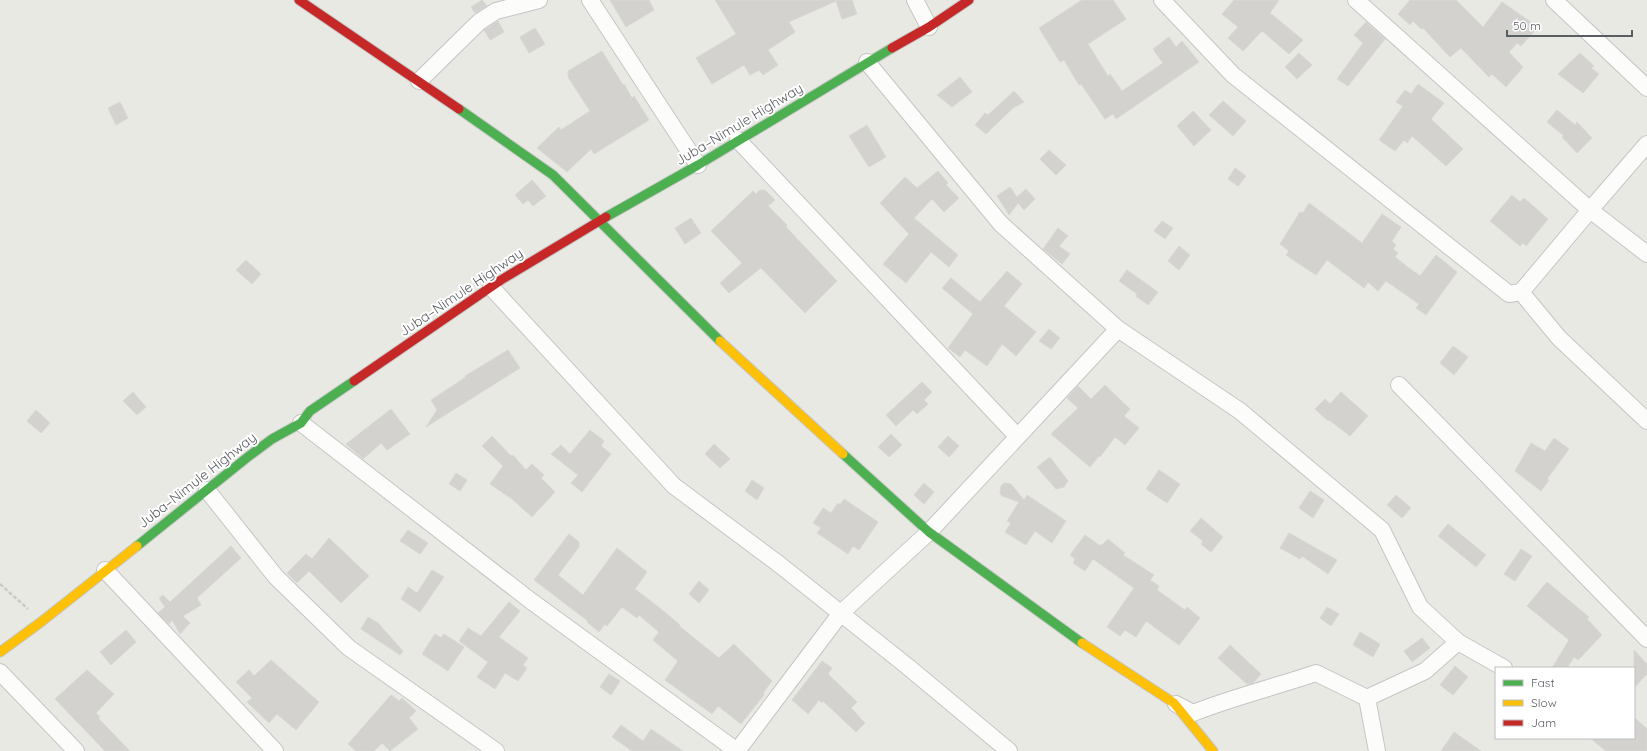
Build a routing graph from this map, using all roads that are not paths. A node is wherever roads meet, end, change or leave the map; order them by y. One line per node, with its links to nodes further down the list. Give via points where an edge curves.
1 (299, 0): 11 (street)
2 (539, 0): 11 (street, via 496,11 479,22)
3 (590, 0): 15 (street)
4 (915, 0): 9 (street)
5 (969, 0): 9 (street, Juba–Nimule Highway)
6 (1162, 0): 20 (street, via 1233,75 1509,294)
7 (1356, 0): 16 (street)
8 (1554, 0): 12 (street)
9 (929, 27): 10 (street, Juba–Nimule Highway)
10 (867, 62): 13 (street, Juba–Nimule Highway); 21 (street, via 1001,224)
11 (419, 81): 17 (street, via 538,162)
12 (1647, 88)
13 (738, 140): 15 (street, Juba–Nimule Highway); 25 (street)
14 (1647, 144): 16 (street)
15 (698, 165): 17 (street, Juba–Nimule Highway)
16 (1590, 210): 18 (street); 20 (street)
17 (599, 221): 19 (street, Juba–Nimule Highway); 27 (street, via 732,353)
18 (1647, 254)
19 (491, 287): 24 (street, Juba–Nimule Highway, via 310,411); 29 (street, via 674,486)
20 (1521, 292): 23 (street, via 1559,338)
21 (1118, 329): 25 (street); 31 (street, via 1240,411 1382,530 1420,607)
22 (1399, 385): 30 (street)
23 (1647, 421)
24 (301, 423): 26 (street, Juba–Nimule Highway, via 272,439); 40 (street, via 531,601)
25 (1017, 436): 27 (street)
26 (207, 490): 28 (street, Juba–Nimule Highway); 39 (street, via 276,577 349,648)
27 (929, 532): 29 (street); 36 (street, via 1079,640)
28 (105, 570): 32 (street, Juba–Nimule Highway); 38 (street)
29 (841, 613): 40 (street); 41 (street)
30 (1647, 639)
31 (1458, 642): 33 (street); 35 (street, via 1425,671)
32 (0, 652)
33 (1502, 667)
34 (0, 672): 37 (street)
35 (1367, 698): 36 (street, via 1316,673 1217,703 1193,713); 43 (street)
36 (1174, 703): 42 (street)
37 (76, 751)
38 (275, 751)
39 (496, 751)
40 (737, 751)
41 (1009, 751)
42 (1213, 751)
43 (1377, 751)

